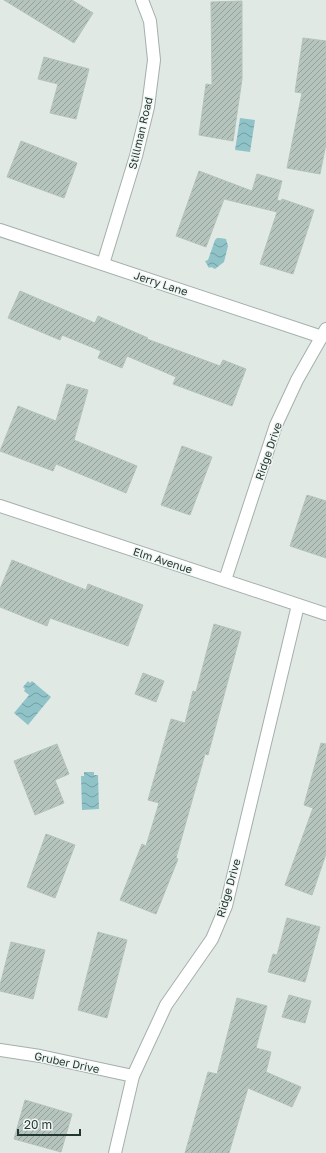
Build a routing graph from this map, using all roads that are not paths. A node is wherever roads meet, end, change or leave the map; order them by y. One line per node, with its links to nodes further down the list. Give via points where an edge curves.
1 (142, 0): 3 (street, Stillman Road, via 150,21 154,60 148,108)
2 (0, 230): 3 (street, Jerry Lane)
3 (103, 264): 4 (street, Jerry Lane)
4 (324, 333): 6 (street, Ridge Drive, via 296,380 276,425)
5 (0, 506): 6 (street, Elm Avenue)
6 (225, 580): 7 (street, Elm Avenue)
7 (298, 605): 8 (street, Elm Avenue); 10 (street, Ridge Drive, via 226,906 212,939 166,1005)
8 (326, 614)
9 (0, 1050): 10 (street, Gruber Drive)
10 (133, 1076): 11 (street, Ridge Drive)
11 (115, 1153)

